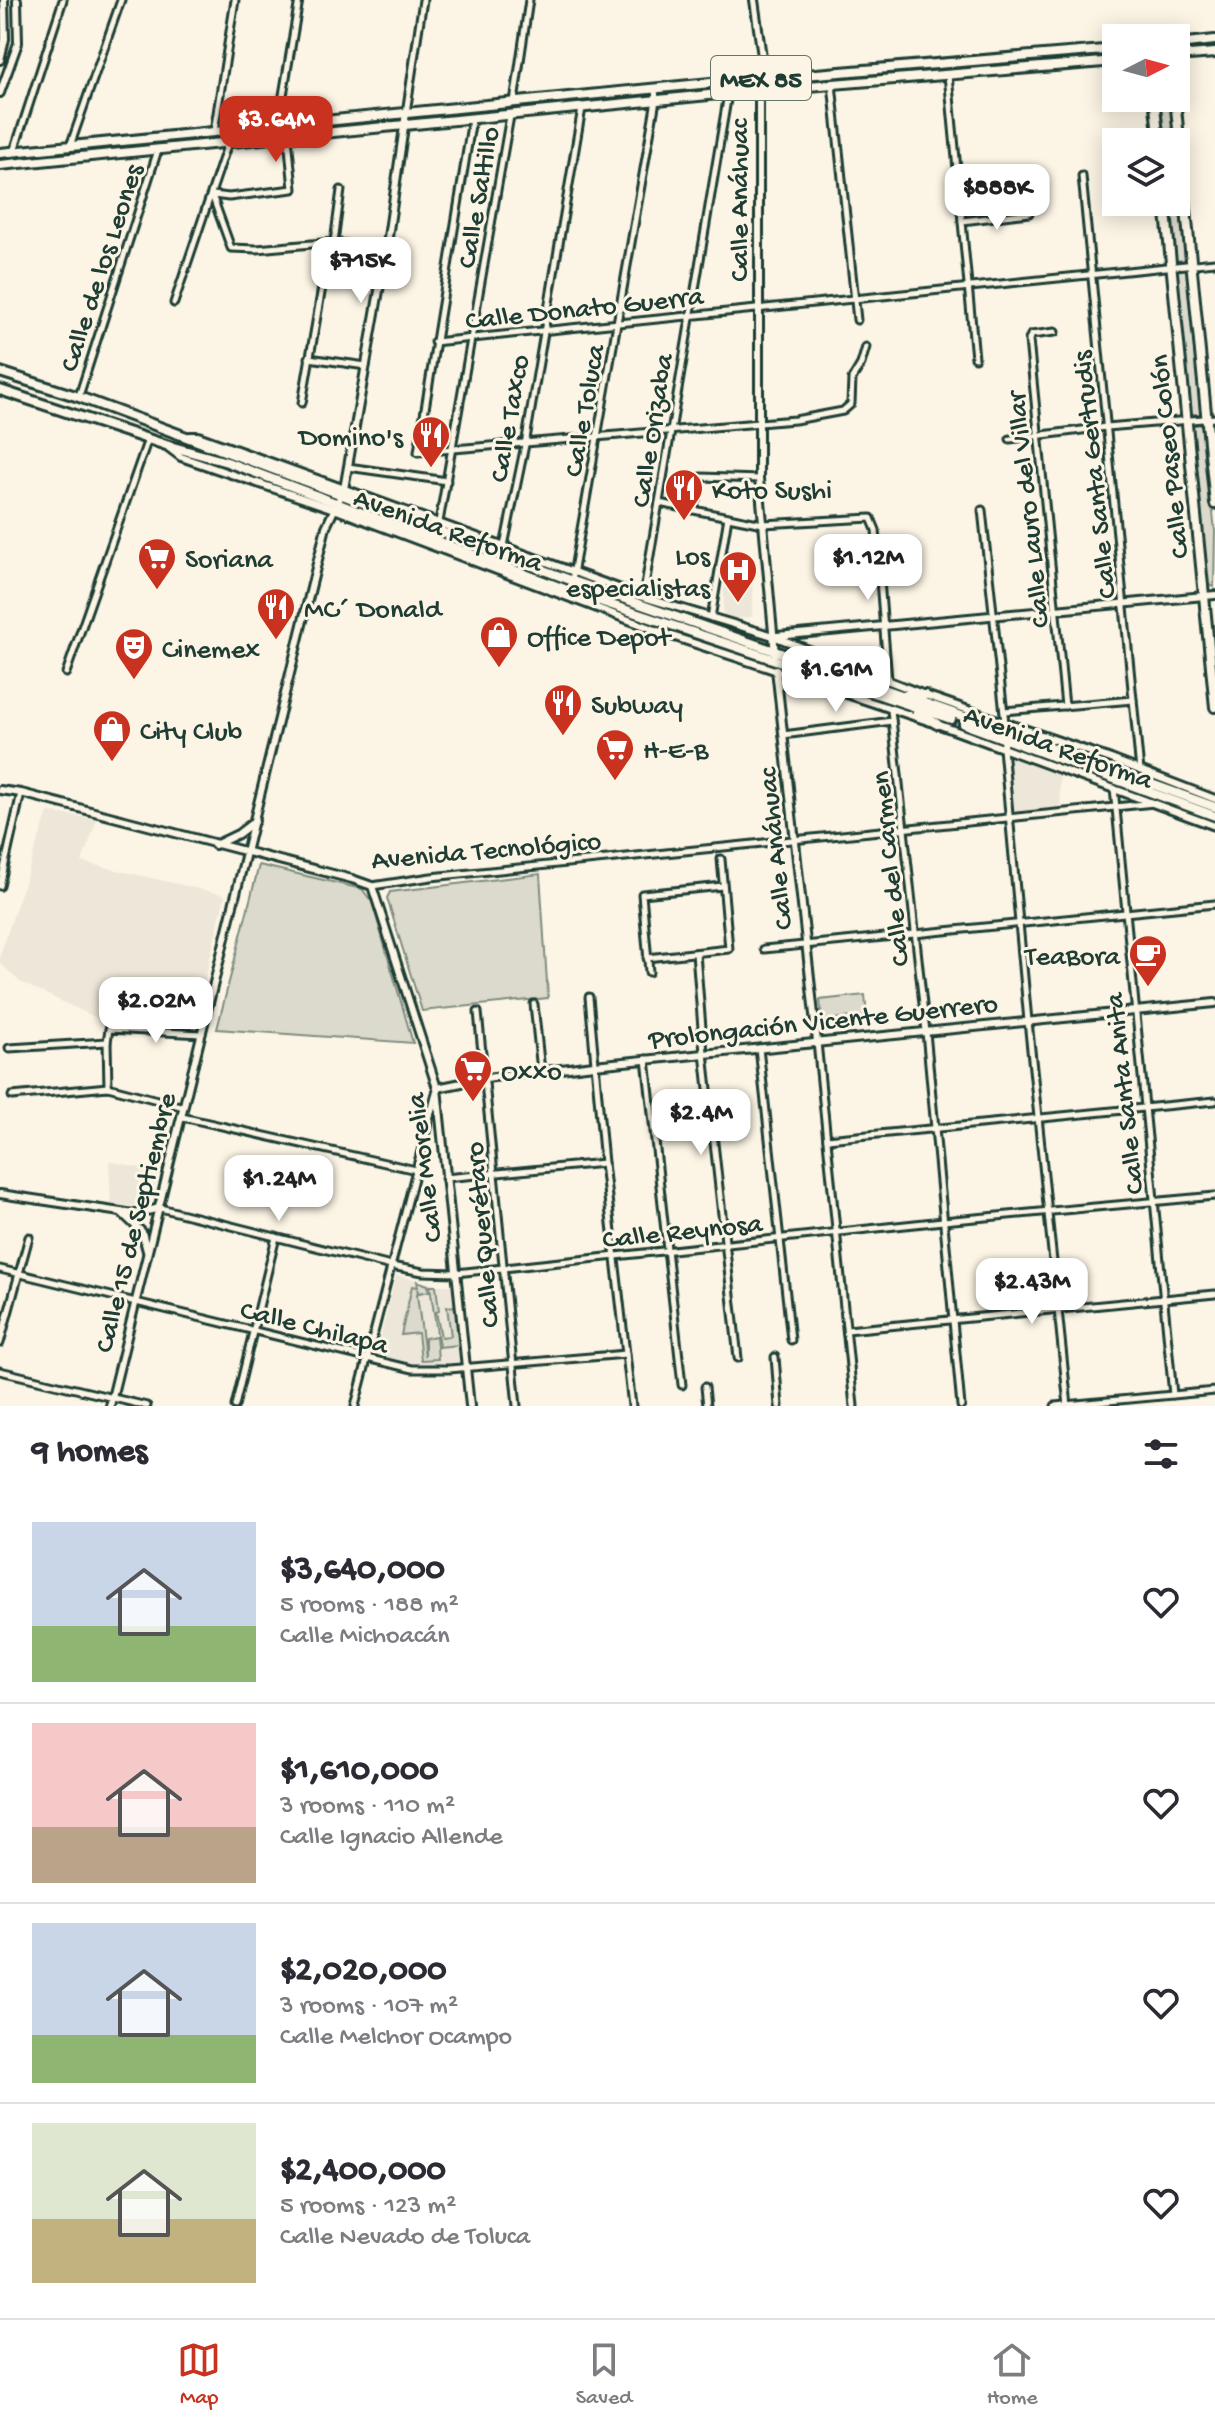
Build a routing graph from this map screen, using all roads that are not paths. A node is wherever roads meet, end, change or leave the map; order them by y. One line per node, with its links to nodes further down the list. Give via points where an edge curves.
1 (4, 0): 15 (street)
2 (17, 0): 23 (street, via 18,43)
3 (63, 0): 39 (street)
4 (121, 0): 37 (street)
5 (235, 0): 34 (street)
6 (299, 0): 33 (street)
7 (423, 0): 29 (street)
8 (529, 0): 26 (street)
9 (754, 0): 18 (street)
10 (1215, 40): 11 (main road)
11 (1190, 43)
12 (1102, 50): 18 (main road, MEX 85)
13 (1215, 53): 14 (main road)
14 (1190, 55)
15 (0, 60)
16 (1102, 62): 17 (main road, MEX 85)
17 (948, 75): 20 (main road, MEX 85); 47 (street)
18 (765, 78): 19 (main road, MEX 85); 22 (street, Calle Anáhuac)
19 (731, 81): 21 (main road, MEX 85); 24 (street, Calle Orizaba)
20 (832, 84): 22 (main road, MEX 85); 56 (street)
21 (655, 89): 25 (street, Calle Toluca); 26 (main road, MEX 85)
22 (759, 90): 24 (main road, MEX 85); 58 (street, Calle Anáhuac)
23 (0, 93)
24 (728, 93): 25 (main road, MEX 85); 59 (street, Calle Orizaba)
25 (656, 100): 27 (main road, MEX 85); 61 (street, Calle Toluca)
26 (514, 103): 29 (main road, MEX 85)
27 (582, 107): 30 (main road, MEX 85); 62 (street, Calle Taxco)
28 (1176, 112): 51 (main road, Calle Paseo Colón)
29 (406, 113): 32 (street, Calle 15 de Septiembre); 33 (main road, MEX 85)
30 (511, 115): 31 (main road, MEX 85); 64 (street, Calle Saltillo)
31 (472, 118): 32 (main road, MEX 85); 65 (street)
32 (406, 125): 35 (main road, MEX 85); 49 (street, Calle 15 de Septiembre)
33 (278, 126): 34 (main road, MEX 85)
34 (214, 132): 37 (main road, MEX 85)
35 (288, 137): 36 (main road, MEX 85); 44 (street, via 293,189)
36 (228, 143): 38 (main road, MEX 85); 44 (street)
37 (70, 146): 39 (main road, MEX 85)
38 (158, 149): 41 (main road, MEX 85); 72 (street, Calle de los Leones)
39 (14, 152): 40 (main road, MEX 85)
40 (0, 153)
41 (0, 165)
42 (1082, 176): 54 (street, Calle Santa Gertrudis)
43 (341, 190): 48 (street)
44 (212, 195): 48 (street, via 231,248); 57 (street)
45 (1029, 213): 47 (street)
46 (1166, 216): 52 (main road, Calle Paseo Colón)
47 (962, 221): 55 (street)
48 (334, 242): 49 (street)
49 (386, 251): 69 (street, Calle 15 de Septiembre)
50 (1215, 262): 51 (street, Calle Donato Guerra)
51 (1192, 264): 52 (street, Calle Donato Guerra); 74 (main road, Calle Paseo Colón)
52 (1171, 266): 54 (street, Calle Donato Guerra); 75 (main road, Calle Paseo Colón)
53 (325, 270): 67 (street)
54 (1092, 274): 55 (street, Calle Donato Guerra); 77 (street, Calle Santa Gertrudis)
55 (969, 287): 56 (street, Calle Donato Guerra); 68 (street)
56 (854, 298): 58 (street, Calle Donato Guerra); 60 (street)
57 (174, 303)
58 (758, 307): 59 (street, Calle Donato Guerra); 76 (street, Calle Anáhuac)
59 (689, 315): 61 (street, Calle Donato Guerra); 78 (street, Calle Orizaba)
60 (857, 320)
61 (618, 323): 62 (street, Calle Donato Guerra); 80 (street, Calle Toluca)
62 (542, 330): 64 (street, Calle Donato Guerra); 83 (street, Calle Taxco)
63 (1055, 332): 79 (street, Calle Lauro del Villar, via 1031,335 1029,340)
64 (471, 337): 65 (street, Calle Donato Guerra); 84 (street, Calle Saltillo)
65 (434, 342): 84 (street, via 418,452)
66 (866, 347): 76 (street, via 852,379 851,404 843,411)
67 (309, 358): 69 (street); 73 (street)
68 (975, 358)
69 (366, 366): 85 (street, Calle 15 de Septiembre)
70 (0, 372): 72 (main road, Avenida Reforma)
71 (0, 390): 81 (main road, Avenida Reforma)
72 (79, 397): 88 (main road, Avenida Reforma)
73 (302, 403)
74 (1210, 419): 75 (street); 91 (main road, Calle Paseo Colón)
75 (1185, 421): 77 (street); 102 (main road, Calle Paseo Colón)
76 (758, 422): 78 (street); 86 (street, Calle Anáhuac)
77 (1106, 427): 79 (street); 103 (street, Calle Santa Gertrudis)
78 (671, 429): 80 (street); 90 (street, Calle Orizaba)
79 (1038, 436): 82 (street); 105 (street, Calle Lauro del Villar)
80 (598, 437): 83 (street); 97 (street, Calle Toluca)
81 (148, 439): 88 (main road, Avenida Reforma); 112 (street)
82 (1010, 439)
83 (525, 445): 84 (street); 96 (street, Calle Taxco)
84 (453, 451): 87 (street, Calle Saltillo)
85 (348, 467): 87 (street); 88 (street, Calle 15 de Septiembre)
86 (759, 479): 89 (street, via 701,477); 95 (street, Calle Anáhuac)
87 (447, 481): 94 (street, Calle Saltillo)
88 (339, 498): 94 (street, Avenida Reforma); 98 (main road, Avenida Reforma); 99 (main road, Avenida Reforma); 136 (street, Calle 15 de Septiembre, via 326,527)
89 (696, 500)
90 (659, 503): 93 (street); 101 (street, Calle Orizaba)
91 (1215, 504)
92 (982, 510): 106 (street)
93 (728, 517): 95 (street); 107 (street)
94 (439, 522): 96 (street, Avenida Reforma)
95 (763, 524): 108 (street, via 866,517 875,522); 109 (street, Calle Anáhuac)
96 (504, 546): 97 (street, Avenida Reforma)
97 (574, 570): 98 (street, Calle Toluca); 101 (street, Avenida Reforma)
98 (573, 581): 99 (street, Calle Toluca); 104 (main road, Avenida Reforma)
99 (570, 594): 110 (main road, Avenida Reforma); 111 (street, Avenida Reforma, via 666,634)
100 (1215, 595): 102 (street)
101 (643, 597): 104 (main road); 107 (street, Avenida Reforma)
102 (1204, 597): 103 (street); 114 (main road, Calle Paseo Colón)
103 (1125, 605): 105 (street); 117 (street, Calle Santa Gertrudis)
104 (660, 611): 110 (main road, Avenida Reforma)
105 (1057, 611): 106 (street); 118 (street, Calle Lauro del Villar)
106 (994, 616): 108 (street); 121 (street)
107 (711, 619): 109 (street, Avenida Reforma)
108 (885, 626): 109 (street); 113 (street)
109 (773, 636): 110 (street, Calle Anáhuac); 113 (street, Avenida Reforma)
110 (775, 655): 111 (street, Calle Anáhuac); 116 (main road, Avenida Reforma)
111 (776, 670): 120 (street, Avenida Reforma); 124 (street, Calle Anáhuac)
112 (66, 673)
113 (888, 680): 115 (street, Avenida Reforma)
114 (1214, 692): 119 (main road, Calle Paseo Colón)
115 (925, 695): 116 (main road); 125 (street, Avenida Reforma)
116 (901, 699): 123 (main road); 125 (main road, Avenida Reforma)
117 (1133, 700): 118 (street); 126 (street, Calle Santa Gertrudis)
118 (1065, 706): 121 (street)
119 (1215, 707)
120 (891, 710): 122 (street, Calle del Carmen); 123 (street, Avenida Reforma)
121 (1004, 711): 125 (street)
122 (892, 721): 124 (street); 138 (street, Calle del Carmen)
123 (937, 724): 125 (street, Avenida Reforma)
124 (783, 735): 139 (street, Calle Anáhuac)
125 (1005, 735): 126 (street, Avenida Reforma); 127 (street, Avenida Reforma); 133 (main road, Avenida Reforma); 134 (main road, Avenida Reforma); 135 (street)
126 (1140, 771): 130 (street, Avenida Reforma)
127 (1114, 788): 131 (street, Avenida Reforma); 132 (street, Calle Santa Anita)
128 (0, 790): 129 (street, Avenida Tecnológico)
129 (21, 793): 140 (street, Avenida Tecnológico); 143 (street)
130 (1215, 799)
131 (1155, 803): 132 (street, Avenida Tecnológico); 137 (street, Avenida Reforma)
132 (1116, 807): 135 (street, Avenida Tecnológico); 147 (street, Calle Santa Anita)
133 (1215, 807)
134 (1215, 816)
135 (1010, 820): 138 (street, Avenida Tecnológico); 148 (street)
136 (255, 821): 140 (street); 141 (street, Calle 15 de Septiembre)
137 (1215, 826)
138 (904, 830): 139 (street, Avenida Tecnológico); 149 (street, Calle del Carmen)
139 (794, 838): 144 (street, Avenida Tecnológico); 150 (street, Calle Anáhuac)
140 (215, 845): 141 (street, Avenida Tecnológico)
141 (247, 853): 144 (street, Avenida Tecnológico); 162 (street, Calle 15 de Septiembre)
142 (721, 859): 145 (street)
143 (0, 886)
144 (372, 886): 173 (street, Calle Morelia)
145 (723, 886): 152 (street, via 729,949); 153 (street, via 642,894)
146 (1215, 904): 147 (street)
147 (1125, 913): 148 (street); 158 (street, Calle Santa Anita)
148 (1020, 923): 149 (street); 160 (street)
149 (915, 934): 150 (street); 161 (street, Calle del Carmen)
150 (806, 944): 151 (street); 164 (street, Calle Anáhuac)
151 (764, 949)
152 (696, 953): 153 (street); 167 (street)
153 (647, 958): 154 (street)
154 (649, 972)
155 (589, 997): 169 (street)
156 (1215, 1003): 158 (street, Prolongación Vicente Guerrero)
157 (534, 1004): 170 (street)
158 (1133, 1011): 160 (street, Prolongación Vicente Guerrero); 177 (street, Calle Santa Anita)
159 (478, 1012): 171 (street, Calle Querétaro)
160 (1028, 1021): 161 (street, Prolongación Vicente Guerrero); 179 (street)
161 (926, 1032): 164 (street, Prolongación Vicente Guerrero); 180 (street, Calle del Carmen)
162 (202, 1034): 163 (street, via 113,1028); 176 (street, Calle 15 de Septiembre)
163 (107, 1042): 165 (street); 172 (street)
164 (817, 1042): 166 (street, Prolongación Vicente Guerrero); 181 (street, Calle Anáhuac)
165 (9, 1048)
166 (759, 1048): 167 (street, Prolongación Vicente Guerrero); 196 (street)
167 (704, 1053): 168 (street, Prolongación Vicente Guerrero); 197 (street)
168 (646, 1059): 169 (street, Prolongación Vicente Guerrero); 198 (street)
169 (594, 1065): 170 (street, Prolongación Vicente Guerrero); 182 (street)
170 (541, 1071): 171 (street, Prolongación Vicente Guerrero)
171 (486, 1078): 173 (street, Prolongación Vicente Guerrero); 184 (street, Calle Querétaro)
172 (108, 1087): 174 (street); 176 (street)
173 (437, 1088): 183 (street); 185 (street, Calle Morelia)
174 (12, 1096)
175 (1215, 1101): 177 (street)
176 (185, 1107): 178 (street, Calle 15 de Septiembre)
177 (1144, 1109): 179 (street); 188 (street, Calle Santa Anita)
178 (182, 1117): 183 (street); 189 (street, Calle 15 de Septiembre)
179 (1038, 1119): 180 (street); 190 (street)
180 (934, 1129): 181 (street); 192 (street, Calle del Carmen)
181 (827, 1139): 193 (street, Calle Anáhuac)
182 (604, 1163): 184 (street); 200 (street)
183 (416, 1170): 201 (street)
184 (494, 1174): 185 (street); 203 (street, Calle Querétaro)
185 (445, 1178): 205 (street, Calle Morelia)
186 (0, 1194): 191 (street)
187 (1215, 1196): 188 (street, Calle Reynosa)
188 (1154, 1202): 190 (street, Calle Reynosa); 207 (street, Calle Santa Anita)
189 (160, 1208): 191 (street); 195 (street, Calle Reynosa); 199 (street, Calle 15 de Septiembre)
190 (1048, 1211): 192 (street, Calle Reynosa); 209 (street)
191 (122, 1213): 199 (street, via 142,1232)
192 (943, 1221): 193 (street, Calle Reynosa); 210 (street, Calle del Carmen)
193 (837, 1233): 196 (street, Calle Reynosa); 212 (street, Calle Anáhuac)
194 (29, 1237): 204 (street)
195 (276, 1237): 201 (street, Calle Reynosa); 211 (street)
196 (782, 1238): 197 (street, Calle Reynosa); 213 (street)
197 (725, 1245): 198 (street, Calle Reynosa); 217 (street)
198 (667, 1251): 200 (street, Calle Reynosa); 222 (street)
199 (148, 1256): 208 (street, Calle 15 de Septiembre)
200 (615, 1256): 203 (street, Calle Reynosa); 215 (street)
201 (391, 1266): 205 (street, Calle Reynosa); 218 (street)
202 (0, 1269): 204 (street, Calle Chilapa)
203 (503, 1269): 205 (street, Calle Reynosa); 219 (street, Calle Querétaro)
204 (19, 1273): 208 (street, Calle Chilapa); 214 (street)
205 (456, 1273): 220 (street, Calle Morelia)
206 (1215, 1294): 207 (street)
207 (1163, 1299): 209 (street); 225 (street, Calle Santa Anita)
208 (136, 1303): 211 (street, Calle Chilapa); 226 (street, Calle 15 de Septiembre)
209 (1058, 1309): 210 (street); 227 (street)
210 (952, 1320): 212 (street); 238 (street, Calle del Carmen)
211 (253, 1330): 218 (street, Calle Chilapa); 230 (street)
212 (847, 1330): 237 (street, Calle Anáhuac)
213 (791, 1340)
214 (0, 1343)
215 (626, 1354): 219 (street, Calle Chilapa); 234 (street)
216 (775, 1357): 236 (street)
217 (738, 1358)
218 (367, 1359): 220 (street, Calle Chilapa, via 412,1369); 231 (street)
219 (512, 1364): 220 (street, Calle Chilapa); 233 (street, Calle Querétaro)
220 (466, 1367): 232 (street, Calle Morelia)
221 (0, 1371): 226 (street)
222 (682, 1385)
223 (705, 1387): 235 (street)
224 (1215, 1391): 225 (street)
225 (1173, 1395): 227 (street)
226 (112, 1397): 228 (street, Calle 15 de Septiembre); 229 (street)
227 (1068, 1405): 239 (street)
228 (110, 1406)
229 (147, 1406)
230 (235, 1406)
231 (355, 1406)
232 (470, 1406)
233 (517, 1406)
234 (632, 1406)
235 (707, 1406)
236 (779, 1406)
237 (854, 1406)
238 (961, 1406)
239 (1055, 1406)

